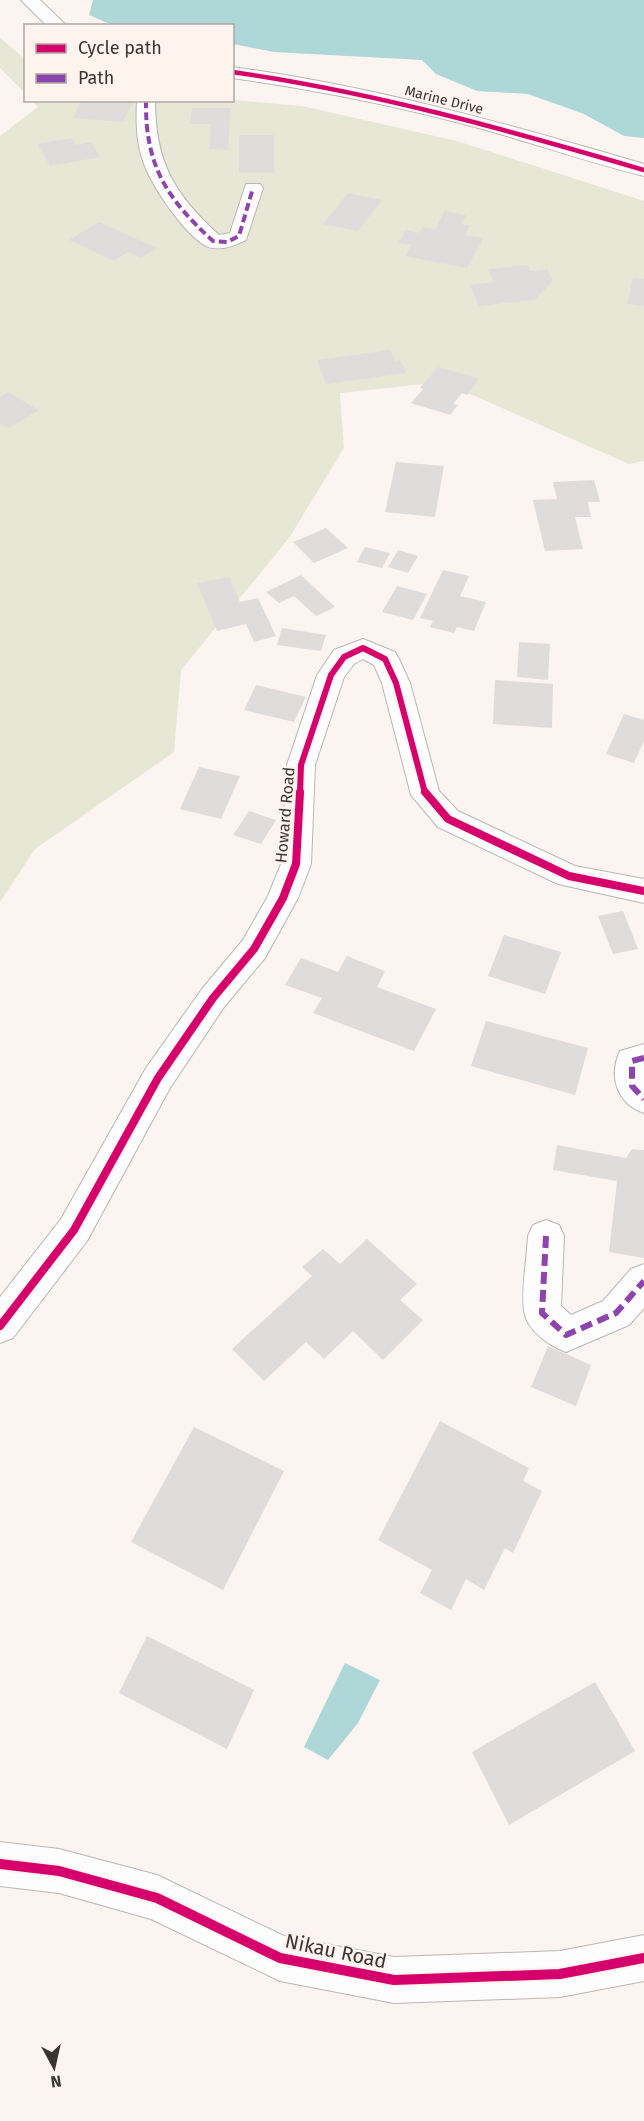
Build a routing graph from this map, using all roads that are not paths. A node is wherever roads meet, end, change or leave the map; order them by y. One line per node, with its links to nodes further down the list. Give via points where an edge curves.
1 (30, 0): 2 (street)
2 (56, 24)
3 (234, 72): 5 (street, Marine Drive, via 430,109)
4 (146, 102): 6 (street, via 149,152 156,176 173,201 213,241 226,242 239,236)
5 (644, 170)
6 (253, 188)
7 (644, 891): 12 (street, Howard Road, via 568,876 448,819 426,795 386,659 363,648 344,657 331,675 301,765 296,864 283,898 254,949 213,998 158,1078 74,1230)
8 (644, 1058): 9 (street, via 632,1061 632,1086)
9 (644, 1099)
10 (546, 1236): 11 (street, via 542,1313 566,1335 616,1313)
11 (644, 1281)
12 (0, 1326)
13 (0, 1864): 14 (street, Nikau Road, via 59,1870 157,1898 279,1958 394,1980 560,1974)
14 (644, 1958)

